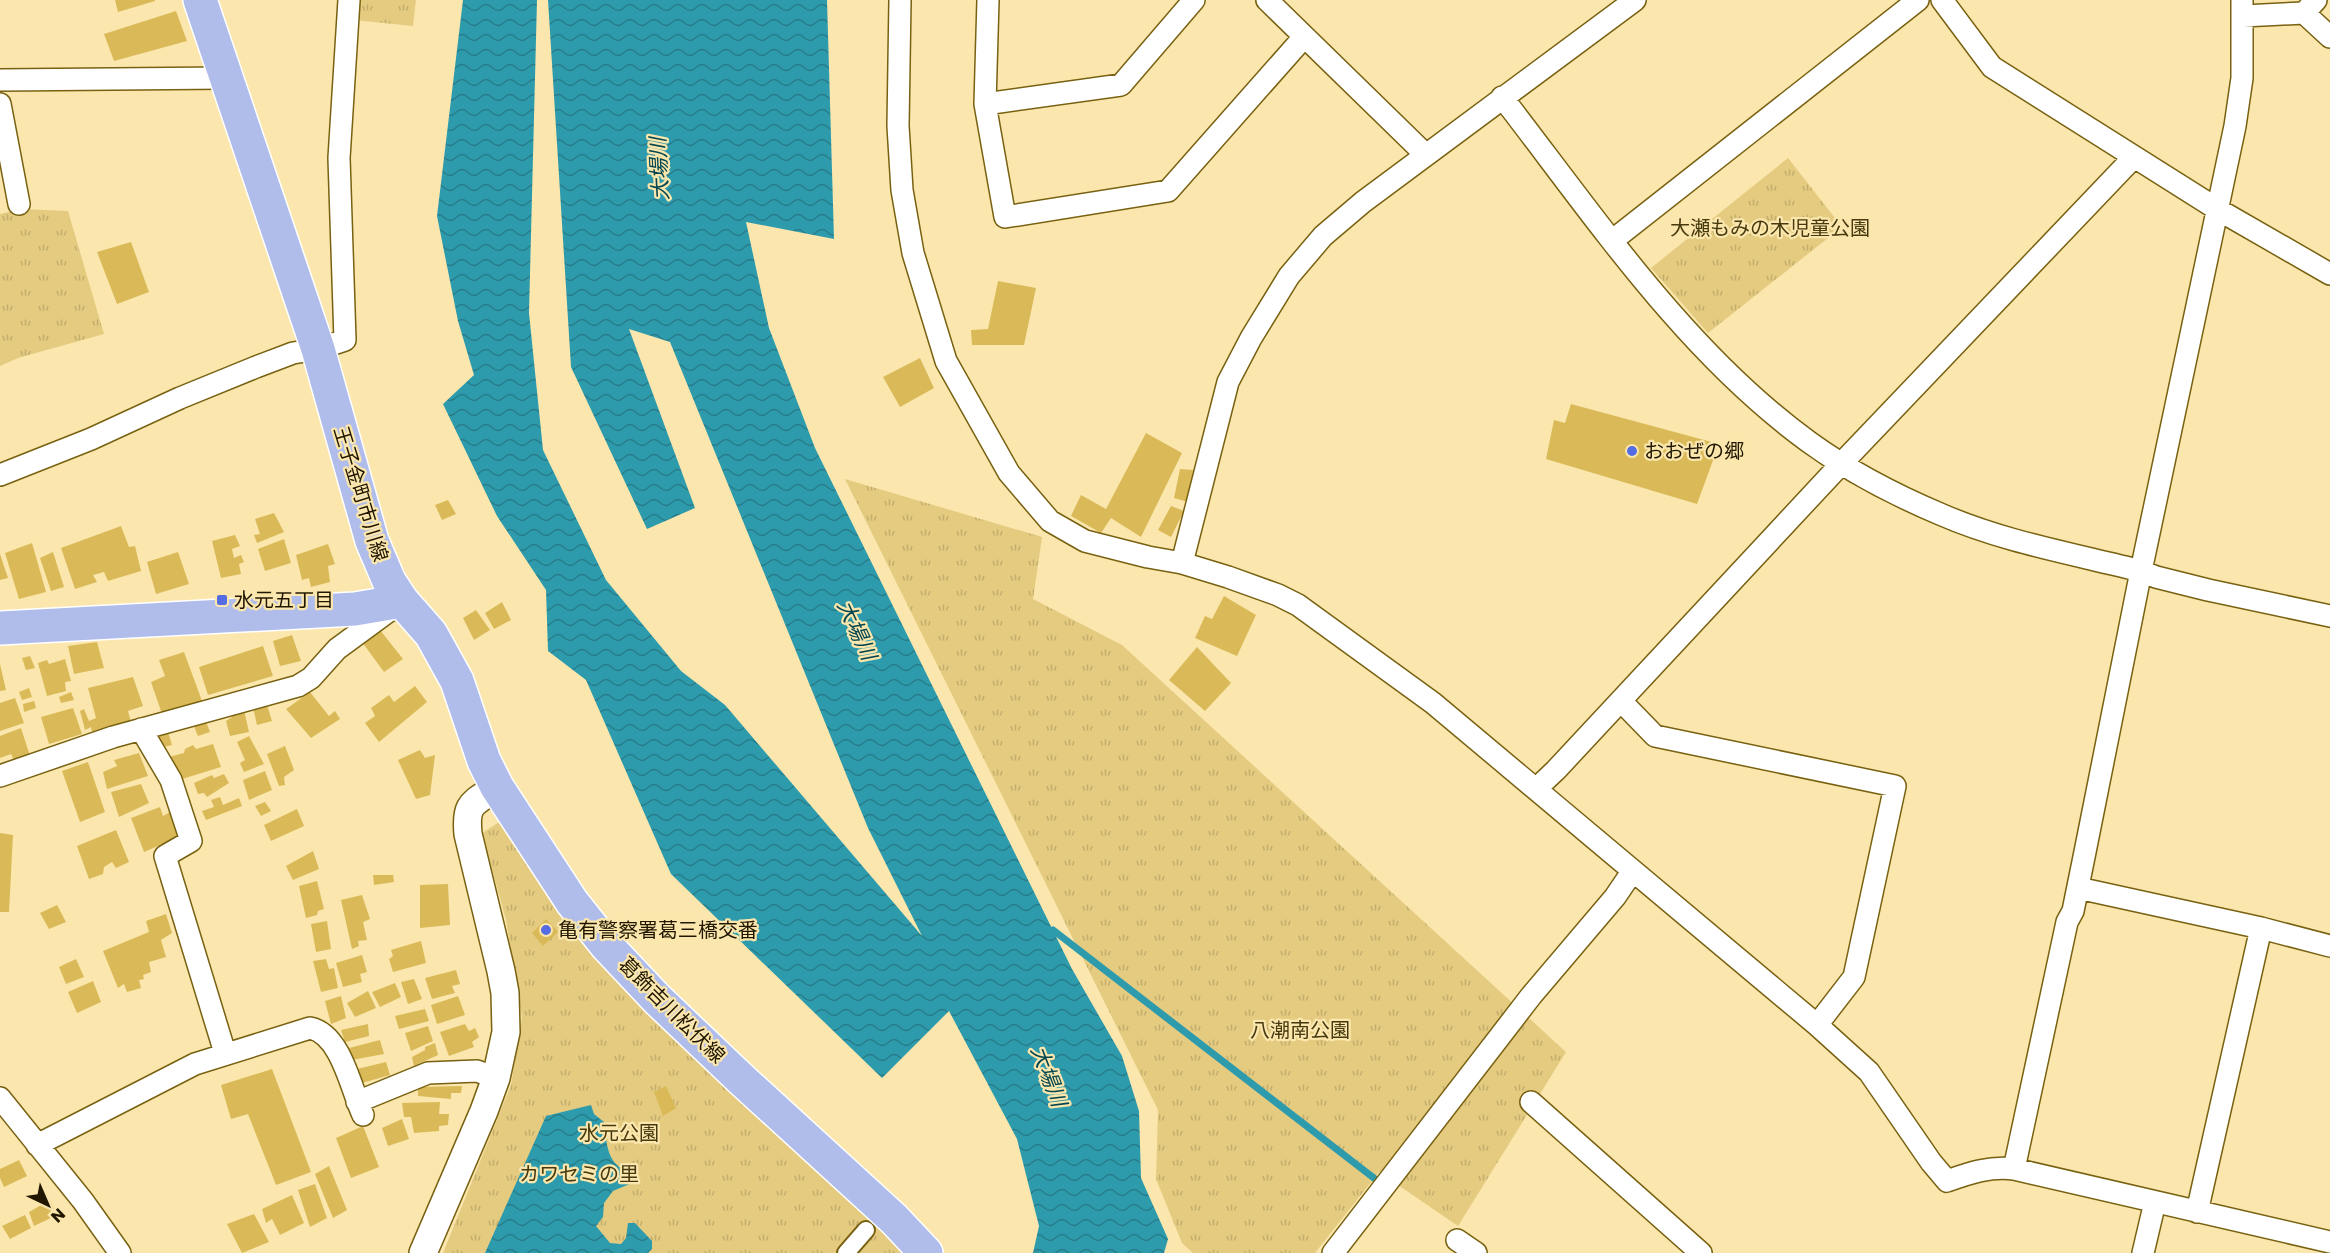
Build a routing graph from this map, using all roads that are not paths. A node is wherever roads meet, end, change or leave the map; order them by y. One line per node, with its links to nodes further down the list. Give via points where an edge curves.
1 (200, 0): 14 (main road, 王子金町市川線)
2 (349, 0): 25 (street, via 339,158 345,340)
3 (900, 0): 28 (street, via 898,126 902,190 913,253 946,361 1010,473 1050,521 1085,541)
4 (988, 0): 18 (street)
5 (1194, 0): 18 (street, via 1121,85)
6 (1918, 0): 23 (street)
7 (1942, 0): 20 (street, via 1992,67)
8 (1275, 3): 12 (street)
9 (1626, 3): 16 (street)
10 (2310, 6): 11 (street); 13 (street)
11 (2242, 8): 22 (street, via 2242,78)
12 (1305, 37): 18 (street, via 1168,191 1005,217); 19 (street)
13 (2330, 37)
14 (226, 78): 15 (street); 25 (main road, 王子金町市川線)
15 (0, 80)
16 (1502, 97): 19 (street); 23 (street)
17 (0, 104): 21 (street)
18 (985, 104)
19 (1426, 155): 28 (street, via 1323,236 1272,302 1228,382)
20 (2134, 157): 22 (street); 26 (street)
21 (19, 204)
22 (2217, 209): 24 (street); 29 (street)
23 (1613, 240): 26 (street, via 1725,370 1809,442)
24 (2330, 274)
25 (318, 349): 27 (street, via 293,353 256,367); 30 (main road, 王子金町市川線, via 372,540)
26 (1842, 463): 29 (street, via 1900,496 1996,536); 33 (street)
27 (0, 474)
28 (1182, 563): 37 (street, via 1298,605 1433,703)
29 (2141, 571): 31 (street); 39 (street)
30 (402, 601): 32 (main road, via 355,609); 34 (street, via 337,649 311,678 298,686); 36 (main road, 葛飾吉川松伏線, via 431,634 458,681 484,761)
31 (2330, 616)
32 (0, 628)
33 (1621, 700): 37 (street); 42 (street, via 1655,736 1895,786 1854,977)
34 (141, 729): 35 (street); 43 (street, via 171,780 191,841 165,856)
35 (0, 776)
36 (497, 787): 44 (street, via 472,805 466,818 505,993 506,1032); 57 (main road, 葛飾吉川松伏線, via 572,902 607,946 666,1007)
37 (1537, 788): 38 (street)
38 (1632, 872): 42 (street); 58 (street)
39 (2078, 888): 40 (street); 48 (street, via 2067,922)
40 (2261, 928): 41 (street); 50 (street)
41 (2330, 946)
42 (1817, 1025): 48 (street, via 1869,1072 1947,1181 1997,1167)
43 (225, 1053): 44 (street, via 310,1028 321,1030 336,1046 360,1108 428,1073 477,1071); 47 (street, via 195,1064)
44 (496, 1078): 55 (street)
45 (0, 1098): 47 (street)
46 (1531, 1102): 60 (street)
47 (37, 1145): 54 (street)
48 (2014, 1169): 49 (street)
49 (2155, 1202): 50 (street); 61 (street)
50 (2197, 1212): 53 (street)
51 (866, 1230): 56 (street)
52 (1457, 1240): 59 (street)
53 (2330, 1242)
54 (120, 1253)
55 (423, 1253)
56 (846, 1253)
57 (926, 1253)
58 (1333, 1253)
59 (1476, 1253)
60 (1701, 1253)
61 (2144, 1253)

